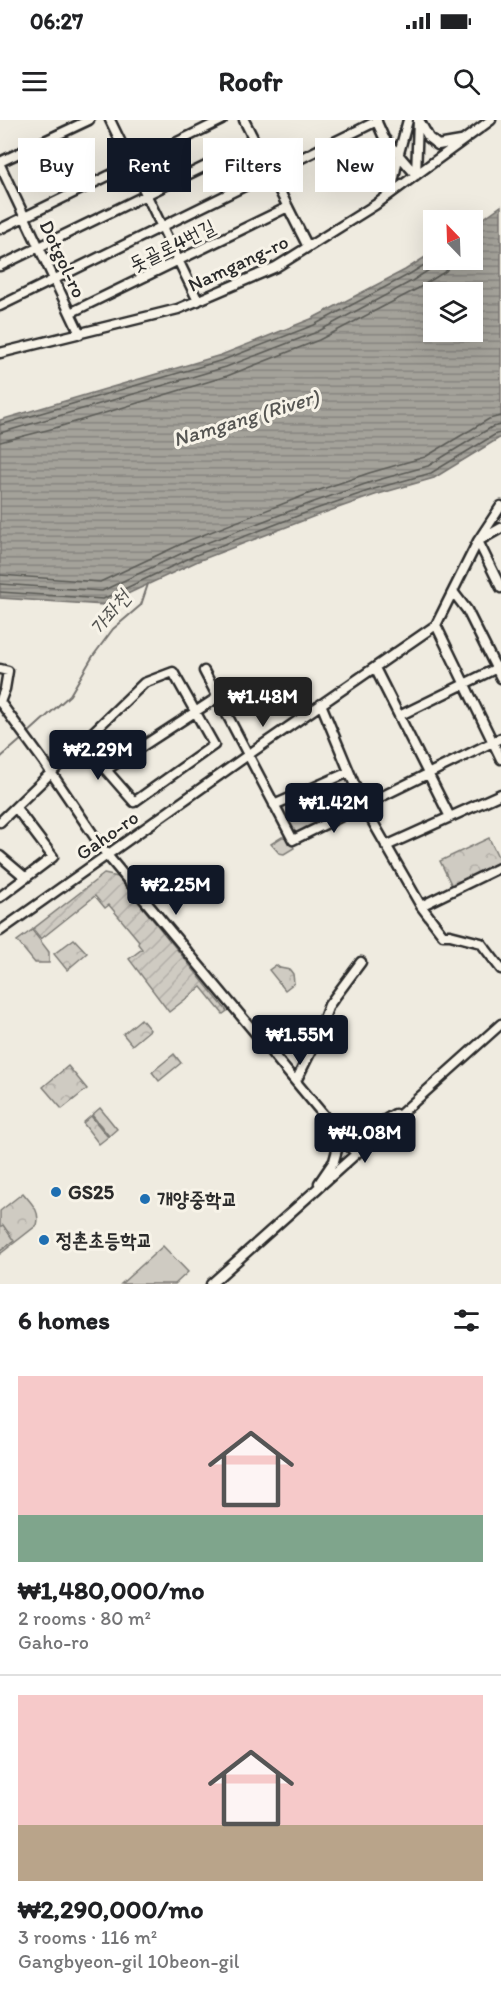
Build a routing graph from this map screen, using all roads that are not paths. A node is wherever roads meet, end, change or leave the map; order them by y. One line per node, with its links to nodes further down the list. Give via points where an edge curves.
1 (89, 120): 15 (street)
2 (110, 120): 9 (street)
3 (222, 120): 10 (street)
4 (244, 120): 11 (street)
5 (376, 120): 13 (street, via 384,138); 14 (street)
6 (408, 120): 13 (street)
7 (419, 120): 12 (street, via 438,145); 17 (street)
8 (491, 120): 12 (street, Namgang-ro)
9 (119, 138)
10 (185, 138)
11 (253, 138)
12 (465, 140): 17 (street, Namgang-ro)
13 (399, 153): 17 (street); 21 (street)
14 (303, 157)
15 (0, 164): 24 (street, Dotgol-ro)
16 (203, 167): 22 (street)
17 (416, 175): 21 (street, Namgang-ro)
18 (107, 176): 24 (street)
19 (232, 192): 25 (street)
20 (280, 192): 23 (street)
21 (391, 193): 28 (street, Namgang-ro)
22 (147, 194): 25 (street); 27 (street)
23 (288, 207): 28 (street); 29 (street, 돗골로4번길)
24 (24, 217): 26 (street); 27 (street, Dotgol-ro)
25 (162, 226): 29 (street); 31 (street)
26 (0, 229)
27 (39, 247): 30 (street); 31 (street, Dotgol-ro)
28 (308, 247): 32 (street, Namgang-ro, via 276,267)
29 (179, 260): 32 (street); 34 (street, 돗골로4번길)
30 (0, 266)
31 (54, 280): 33 (street); 34 (street, Dotgol-ro)
32 (198, 301): 35 (street, Namgang-ro)
33 (0, 306)
34 (70, 314): 35 (street, Dotgol-ro)
35 (80, 334): 36 (street, Namgang-ro)
36 (0, 353)
37 (501, 506): 39 (street, Gaho-ro)
38 (501, 528): 39 (street)
39 (478, 541): 40 (street); 41 (street, Gaho-ro)
40 (501, 588)
41 (454, 593): 42 (street, Gaho-ro); 43 (street)
42 (436, 625): 44 (street, Gaho-ro); 48 (street)
43 (499, 667): 47 (street); 48 (street)
44 (375, 668): 51 (street, Gaho-ro); 53 (street)
45 (0, 669): 50 (street, via 8,671)
46 (204, 671): 49 (street)
47 (501, 678)
48 (465, 684): 53 (street); 54 (street)
49 (218, 697): 52 (street); 56 (street)
50 (0, 702): 60 (street)
51 (321, 704): 56 (street, Gaho-ro); 59 (street)
52 (195, 710): 55 (street, via 173,672 144,683); 58 (street); 58 (street, via 214,746 134,802)
53 (399, 716): 61 (street)
54 (497, 740): 57 (street); 61 (street)
55 (86, 741): 58 (street); 60 (street)
56 (248, 755): 63 (street); 69 (street, Gaho-ro)
57 (501, 759)
58 (106, 770)
59 (349, 772): 63 (street); 64 (street)
60 (52, 773): 65 (street); 69 (street)
61 (428, 773): 64 (street); 66 (street)
62 (501, 794): 66 (street)
63 (274, 805): 64 (street, via 293,840)
64 (363, 805): 68 (street)
65 (16, 808): 67 (street); 72 (street, via 52,857)
66 (450, 817): 68 (street)
67 (0, 822)
68 (386, 846): 74 (street)
69 (107, 855): 75 (street, Gaho-ro); 79 (street)
70 (0, 856): 72 (street)
71 (501, 867): 74 (street)
72 (26, 878): 73 (street)
73 (0, 897)
74 (421, 906): 77 (street, via 443,935 481,944)
75 (0, 931)
76 (361, 962): 79 (street, via 329,1005)
77 (501, 969)
78 (501, 1024): 80 (street)
79 (296, 1081): 81 (street)
80 (409, 1106): 81 (street, via 363,1132); 82 (street)
81 (341, 1135): 82 (street); 83 (street, via 334,1161)
82 (357, 1154): 83 (street)
83 (303, 1202): 84 (street)
84 (211, 1284)

